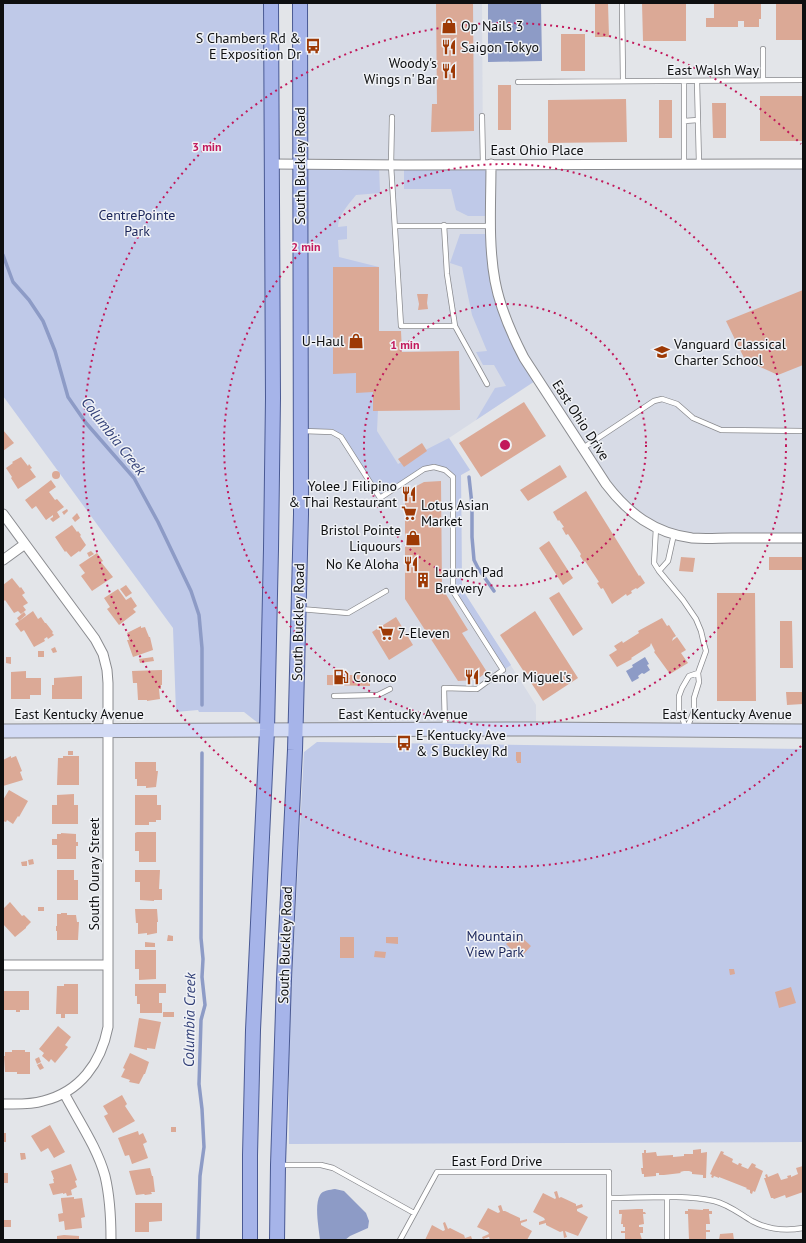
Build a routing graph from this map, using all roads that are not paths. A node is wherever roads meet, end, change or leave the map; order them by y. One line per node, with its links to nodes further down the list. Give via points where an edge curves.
1 (271, 3): 15 (main road, South Buckley Road)
2 (300, 3): 16 (main road, South Buckley Road)
3 (622, 3): 8 (lane)
4 (762, 49): 6 (lane)
5 (697, 80): 6 (lane, East Walsh Way); 9 (lane, East Walsh Way); 13 (lane)
6 (763, 80): 7 (lane, East Walsh Way)
7 (803, 80)
8 (622, 81): 9 (lane, East Walsh Way); 10 (lane, East Walsh Way)
9 (684, 81): 14 (lane)
10 (518, 82)
11 (482, 116): 17 (lane)
12 (392, 117): 21 (lane)
13 (698, 120): 14 (lane); 19 (lane)
14 (684, 121): 18 (lane)
15 (272, 164): 16 (street, East Ohio Place); 43 (main road, South Buckley Road, via 273,405)
16 (300, 164): 21 (street, East Ohio Place); 27 (main road, South Buckley Road)
17 (487, 164): 18 (street, East Ohio Place); 21 (street, East Ohio Place); 24 (street, East Ohio Drive)
18 (684, 164): 19 (street, East Ohio Place)
19 (699, 164): 20 (street, East Ohio Place)
20 (803, 164)
21 (391, 165): 23 (lane)
22 (444, 225): 23 (lane); 24 (lane); 25 (lane, via 447,274)
23 (395, 226): 25 (lane, via 401,326)
24 (492, 226): 29 (street, East Ohio Drive, via 495,280 507,322 524,358)
25 (455, 326): 26 (lane)
26 (487, 384)
27 (301, 431): 38 (main road, South Buckley Road); 45 (lane, via 332,432 341,437 380,498 424,469 434,467 445,470 452,477 454,593 503,670 477,689 444,688)
28 (803, 431): 29 (lane, via 721,430 693,418 677,404 662,399 654,401)
29 (583, 448): 31 (street, East Ohio Drive, via 617,499 630,512)
30 (3, 514): 34 (street, South Ouray Street)
31 (656, 528): 32 (street, East Ohio Drive); 36 (lane, via 654,563)
32 (674, 534): 33 (street, East Ohio Drive, via 692,538); 36 (lane, via 668,562)
33 (803, 538)
34 (25, 544): 35 (street); 42 (street, South Ouray Street, via 95,639 103,654 108,677)
35 (3, 560)
36 (659, 571): 39 (lane, via 684,600 701,631 706,651)
37 (386, 591): 38 (lane, via 348,613)
38 (298, 609): 44 (main road, South Buckley Road)
39 (698, 673): 46 (lane, via 694,711); 46 (lane, via 689,676 679,696 679,710)
40 (390, 689): 41 (lane, via 378,696)
41 (334, 696)
42 (108, 730): 43 (street, East Kentucky Avenue); 47 (street, East Kentucky Avenue); 50 (street, South Ouray Street)
43 (268, 730): 44 (street, East Kentucky Avenue); 59 (main road, South Buckley Road, via 253,1030)
44 (296, 730): 45 (street, East Kentucky Avenue); 53 (main road, South Buckley Road, via 285,943)
45 (446, 730): 46 (street, East Kentucky Avenue)
46 (686, 730): 48 (street, East Kentucky Avenue)
47 (3, 731)
48 (803, 731)
49 (3, 964): 50 (street)
50 (108, 964): 51 (street, South Ouray Street, via 108,1027 101,1053 83,1079)
51 (64, 1093): 52 (street, South Ouray Street, via 30,1104); 58 (street, via 95,1151 104,1175 110,1200)
52 (3, 1104)
53 (278, 1165): 56 (lane, via 321,1165 333,1168); 60 (main road, South Buckley Road)
54 (609, 1198): 55 (lane); 56 (lane, East Ford Drive, via 609,1172 437,1172); 62 (lane)
55 (667, 1198): 57 (lane, via 697,1198 716,1202 769,1227 783,1230); 63 (lane)
56 (414, 1213): 61 (lane)
57 (803, 1228)
58 (111, 1240)
59 (250, 1240)
60 (277, 1240)
61 (400, 1240)
62 (609, 1240)
63 (667, 1240)

